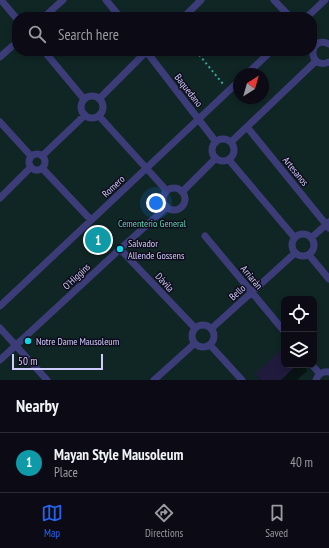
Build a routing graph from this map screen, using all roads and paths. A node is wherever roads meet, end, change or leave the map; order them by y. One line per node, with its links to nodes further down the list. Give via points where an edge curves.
1 (1, 0): 12 (lane)
2 (63, 0): 7 (lane)
3 (106, 0): 8 (lane)
4 (201, 0): 9 (lane)
5 (274, 0): 10 (lane)
6 (325, 0): 11 (lane)
7 (50, 12)
8 (116, 12)
9 (189, 12)
10 (285, 12)
11 (312, 12)
12 (12, 13)
13 (317, 43): 14 (lane)
14 (329, 44)
15 (12, 46): 22 (lane)
16 (48, 56): 28 (lane)
17 (142, 56): 29 (lane)
18 (151, 56): 32 (lane, Baquedano)
19 (200, 56): 27 (path)
20 (266, 56): 25 (lane)
21 (313, 56): 23 (lane)
22 (0, 57)
23 (316, 61): 24 (lane, via 322,64); 34 (lane)
24 (329, 62)
25 (253, 68)
26 (233, 86): 27 (lane, Romero)
27 (228, 91): 32 (lane, Romero)
28 (84, 99): 29 (lane, via 93,96); 30 (lane, via 81,109)
29 (99, 99): 31 (lane, via 103,106)
30 (84, 115): 31 (lane, via 91,118); 38 (lane)
31 (99, 116): 43 (lane)
32 (198, 119): 35 (lane, Baquedano); 43 (lane, Romero)
33 (0, 122): 37 (lane)
34 (247, 127): 36 (lane); 49 (lane, Artesanos)
35 (216, 142): 36 (lane, via 223,139); 39 (lane, via 212,150)
36 (231, 142): 40 (lane, via 234,149)
37 (32, 156): 38 (lane); 41 (lane, via 29,161)
38 (42, 156): 42 (lane)
39 (216, 158): 40 (lane); 45 (lane)
40 (229, 160): 51 (lane)
41 (31, 168): 42 (lane); 46 (lane)
42 (42, 168): 48 (lane)
43 (147, 168): 44 (lane); 48 (lane, Romero)
44 (167, 191): 45 (lane, via 175,188); 47 (lane, via 163,199)
45 (182, 192): 47 (lane, via 185,203 182,207 171,210)
46 (0, 198)
47 (167, 207): 53 (lane, O'Higgins)
48 (91, 220): 58 (lane, Romero)
49 (328, 225): 52 (lane)
50 (205, 236): 57 (lane, Arriarán)
51 (295, 238): 52 (lane, via 305,235); 54 (lane, via 292,244)
52 (311, 238): 55 (lane, via 314,249)
53 (120, 248): 61 (lane, Dávila); 65 (lane, O'Higgins)
54 (295, 253): 55 (lane, via 300,256); 57 (lane, Bello)
55 (309, 255): 56 (lane)
56 (329, 279)
57 (252, 292): 59 (lane, Arriarán); 62 (lane, Bello)
58 (0, 306)
59 (281, 327)
60 (0, 328): 65 (lane)
61 (195, 328): 62 (lane, via 201,325); 63 (lane, via 192,338)
62 (211, 329): 64 (lane, via 214,336)
63 (194, 344): 64 (lane, via 200,347); 71 (lane)
64 (210, 345): 72 (lane)
65 (16, 346): 66 (lane, O'Higgins); 70 (lane)
66 (0, 360)
67 (314, 368): 69 (lane)
68 (329, 372): 69 (lane, via 324,372)
69 (318, 377)
70 (46, 379)
71 (154, 380)
72 (242, 380)

